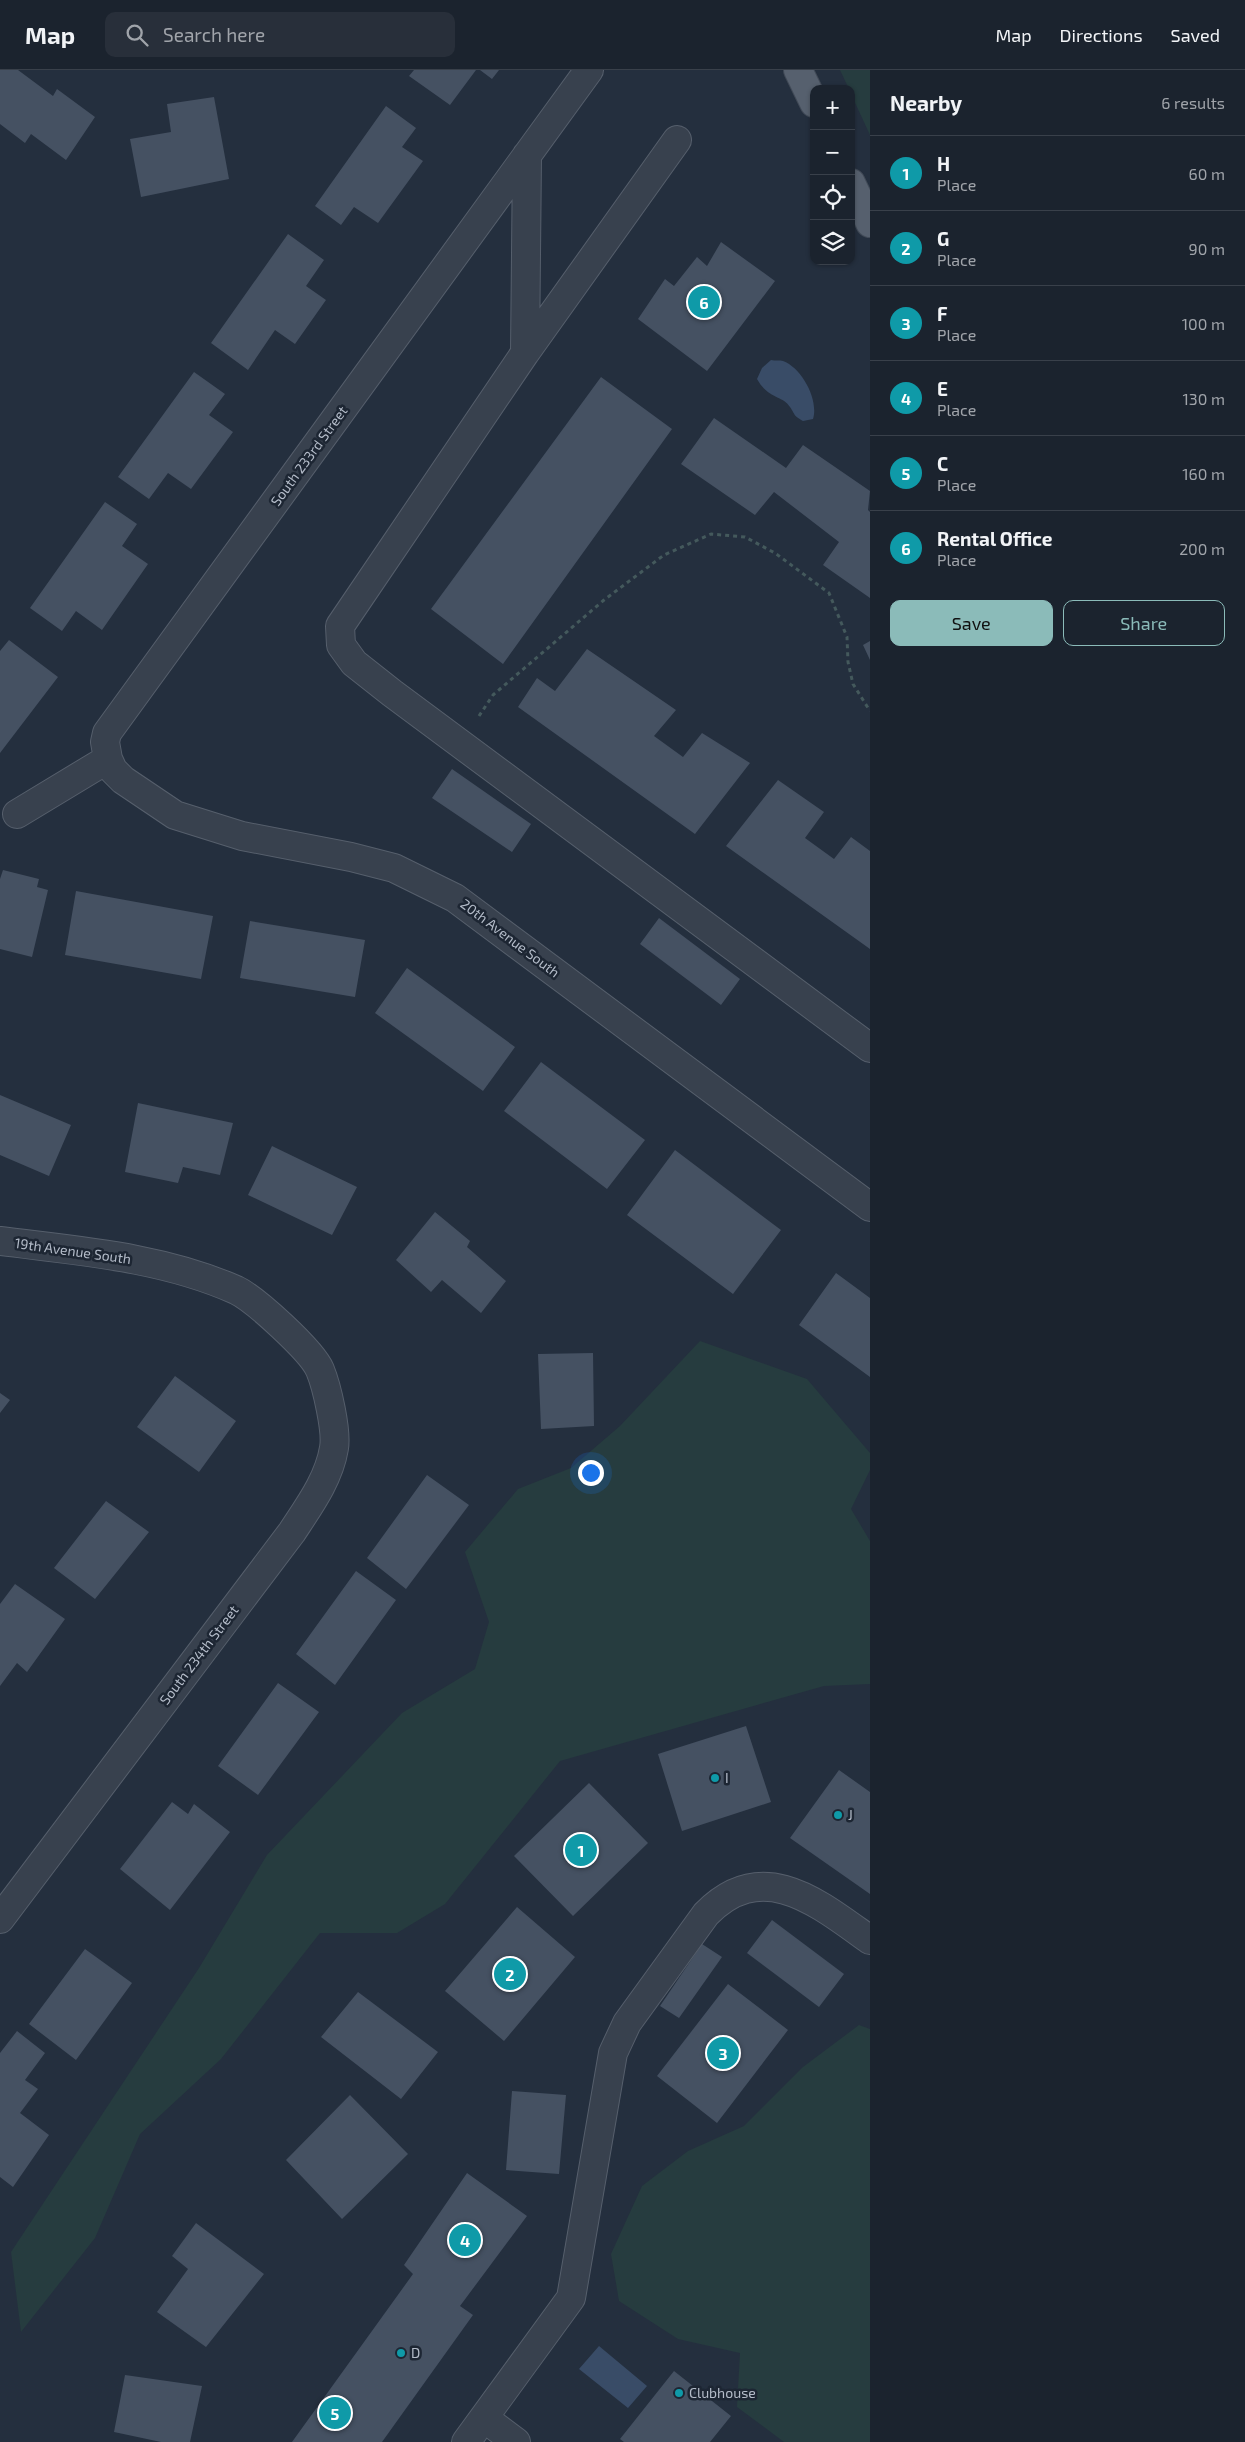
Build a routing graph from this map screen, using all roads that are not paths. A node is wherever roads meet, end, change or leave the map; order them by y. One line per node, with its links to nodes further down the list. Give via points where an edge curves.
1 (589, 70): 5 (street, South 233rd Street)
2 (798, 70): 3 (main road)
3 (810, 96)
4 (677, 140): 8 (street)
5 (526, 155): 8 (street); 9 (street, South 233rd Street, via 108,733 105,742)
6 (855, 191): 7 (main road)
7 (870, 223)
8 (525, 353): 11 (street, via 340,626 341,645 354,663)
9 (108, 759): 10 (street); 12 (street, 20th Avenue South, via 113,770 124,780 175,815 242,836 394,868 455,898)
10 (17, 814)
11 (870, 1048)
12 (870, 1207)
13 (0, 1242): 14 (street, 19th Avenue South, via 121,1256 180,1271 237,1291 281,1324)
14 (320, 1369): 15 (street, South 234th Street, via 330,1404 335,1447 320,1489 292,1532)
15 (0, 1919)
16 (870, 1940): 17 (street, via 814,1903 778,1888 760,1886 735,1891 706,1914 617,2042 571,2298)
17 (484, 2418): 18 (street); 19 (street)
18 (466, 2442)
19 (516, 2442)

